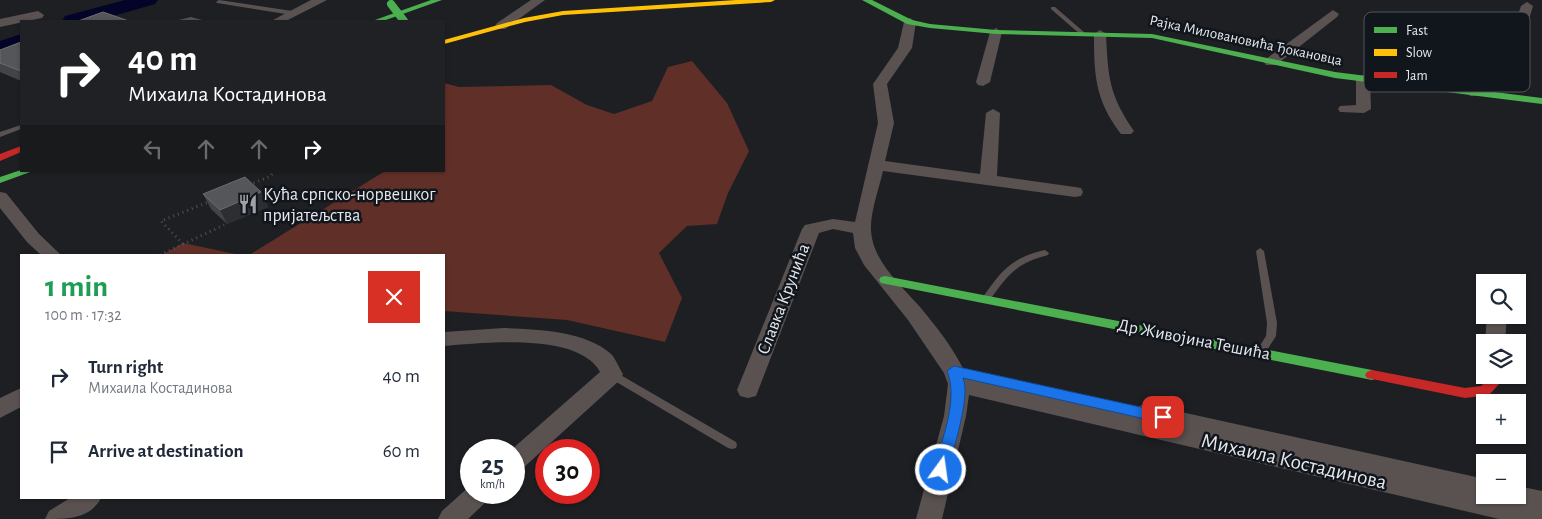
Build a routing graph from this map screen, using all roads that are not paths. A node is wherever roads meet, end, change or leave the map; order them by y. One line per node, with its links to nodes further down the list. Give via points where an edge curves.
1 (321, 0): 11 (street)
2 (438, 0): 17 (street)
3 (539, 0): 21 (street)
4 (771, 0): 21 (street, via 569,12)
5 (866, 0): 19 (street, Рајка Миловановића Ђокановца)
6 (219, 2): 11 (lane)
7 (389, 2): 18 (street, bridge)
8 (1528, 6): 10 (street)
9 (1053, 8): 23 (lane)
10 (1526, 12)
11 (292, 14): 16 (street)
12 (1333, 14): 26 (street)
13 (38, 16): 20 (street)
14 (184, 20): 15 (lane)
15 (196, 20)
16 (279, 20)
17 (379, 20)
18 (403, 20)
19 (910, 22): 22 (street, Рајка Миловановића Ђокановца); 39 (street, via 905,48 880,84 886,123)
20 (0, 23)
21 (501, 26): 25 (street)
22 (996, 32): 23 (street, Рајка Миловановића Ђокановца); 28 (street)
23 (1083, 34): 24 (street, Рајка Миловановића Ђокановца)
24 (1100, 34): 26 (street, Рајка Миловановића Ђокановца, via 1152,36); 35 (street, via 1102,86 1111,111)
25 (445, 42)
26 (1271, 62): 27 (street, Рајка Миловановића Ђокановца)
27 (1362, 79): 32 (street, via 1364,109)
28 (983, 82)
29 (1466, 92): 30 (street, Рајка Миловановића Ђокановца)
30 (1474, 93): 31 (street, Рајка Миловановића Ђокановца)
31 (1542, 101)
32 (1345, 109)
33 (993, 112): 41 (street)
34 (20, 127): 36 (lane)
35 (1126, 130)
36 (0, 135)
37 (20, 149): 38 (street)
38 (0, 158)
39 (878, 166): 41 (street); 45 (street)
40 (25, 172): 42 (street)
41 (988, 179): 43 (street)
42 (0, 180)
43 (1075, 192)
44 (0, 197): 48 (street, via 28,233)
45 (862, 229): 49 (street, via 864,248); 56 (street, Славка Крунића, via 833,224 811,229)
46 (1260, 251): 52 (lane, via 1272,323 1271,336)
47 (1045, 253): 50 (lane, via 1018,261)
48 (51, 254)
49 (885, 280): 50 (street, Др Живојина Тешића); 54 (street, via 915,315)
50 (986, 299): 52 (street, Др Живојина Тешића)
51 (445, 339): 53 (street, via 516,336 554,340 585,348 604,360)
52 (1261, 352): 55 (street, Др Живојина Тешића, via 1465,393 1484,391)
53 (612, 374): 59 (lane); 60 (street)
54 (956, 377): 61 (street, Михаила Костадинова); 66 (street, Михаила Костадинова); 69 (street, via 955,416)
55 (1492, 384)
56 (748, 390)
57 (20, 397): 58 (street)
58 (0, 409)
59 (732, 445)
60 (525, 452)
61 (1476, 487)
62 (1526, 498): 64 (street)
63 (88, 499): 67 (street)
64 (1542, 502)
65 (467, 504): 68 (street)
66 (1542, 518)
67 (58, 519)
68 (451, 519)
69 (929, 519)

